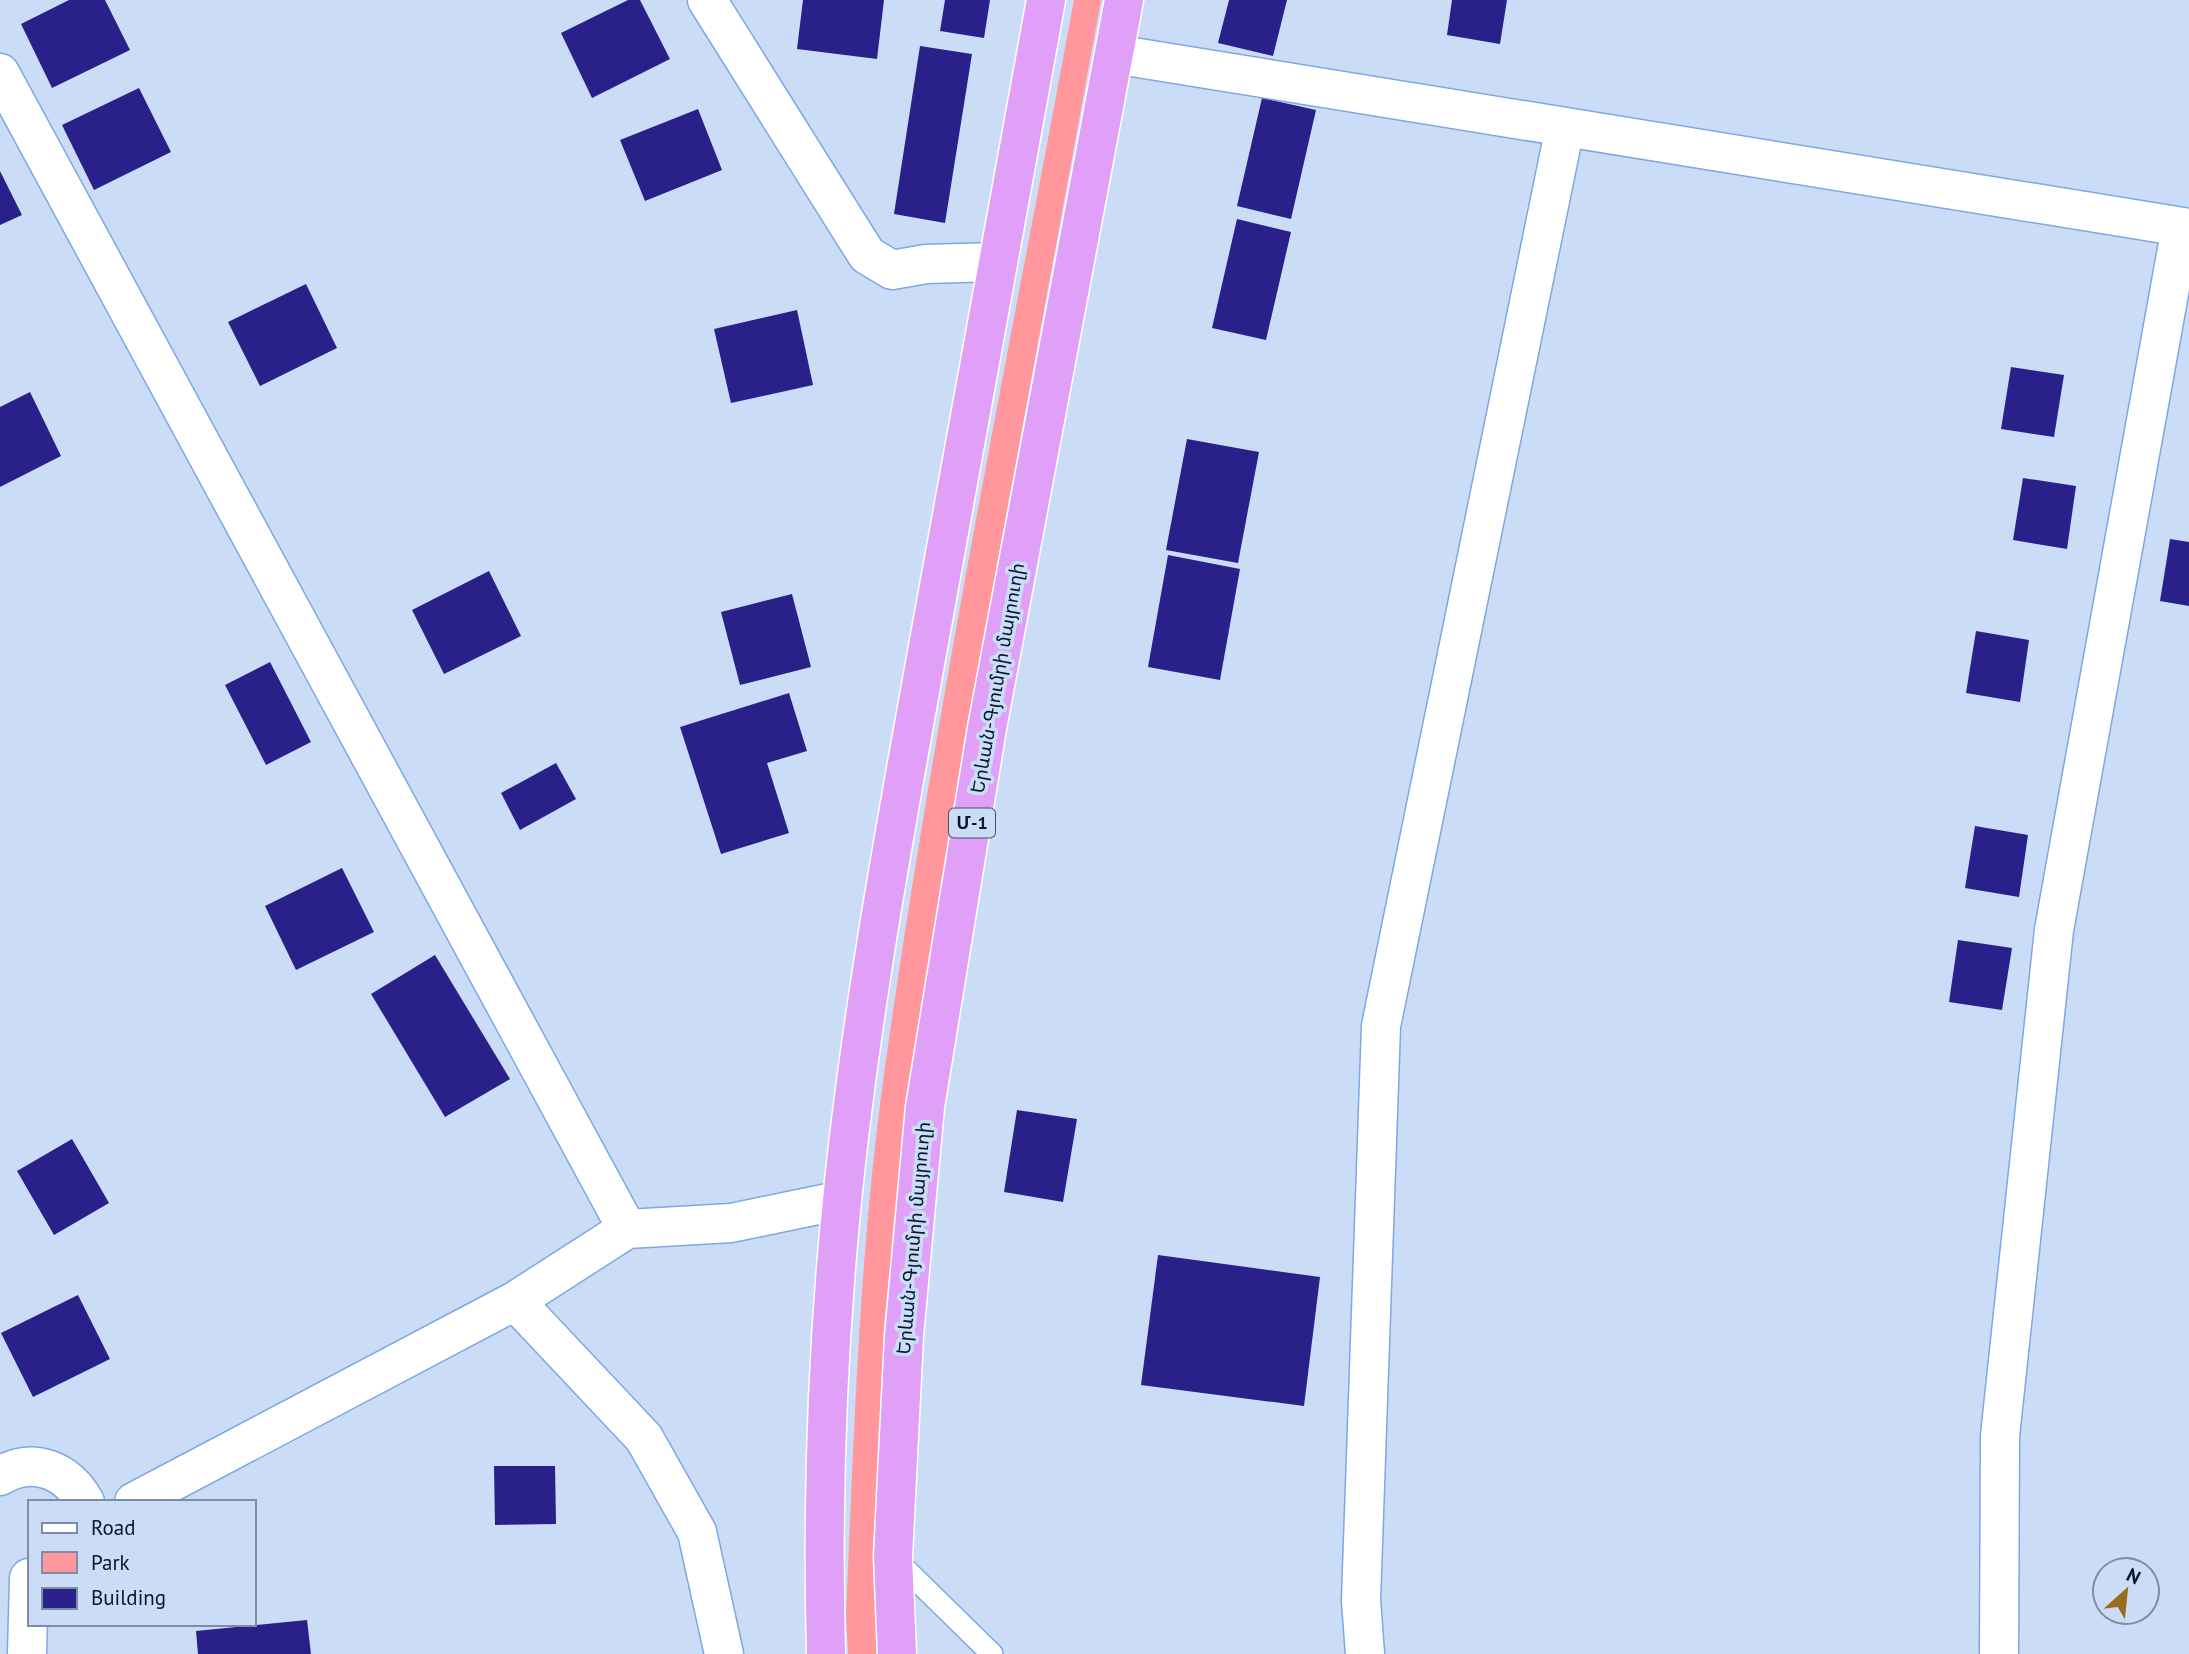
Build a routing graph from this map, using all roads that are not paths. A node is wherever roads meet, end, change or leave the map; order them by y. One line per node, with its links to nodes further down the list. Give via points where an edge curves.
1 (707, 0): 8 (street, via 867,255 892,270)
2 (1045, 0): 8 (highway)
3 (1124, 0): 4 (highway, Երևան-Գյումրի մայրուղի / Մ-1)
4 (1114, 54): 6 (street); 15 (highway, Երևան-Գյումրի մայրուղի / Մ-1, via 987,728 925,1107 904,1336)
5 (0, 73): 10 (street)
6 (1565, 127): 7 (street); 24 (street, via 1381,1026 1361,1600)
7 (2185, 227): 25 (street, via 2054,930 2000,1436)
8 (996, 262): 9 (highway, via 871,980)
9 (842, 1200): 10 (street, via 730,1223); 21 (highway, via 822,1531)
10 (627, 1229): 11 (street)
11 (515, 1301): 14 (street); 20 (street, via 645,1438 697,1532)
12 (3, 1466): 13 (street, via 45,1467 76,1486)
13 (84, 1500)
14 (138, 1500)
15 (893, 1557): 22 (highway, Երևան-Գյումրի մայրուղի / Մ-1); 23 (lane)
16 (0, 1567): 17 (street)
17 (28, 1578)
18 (28, 1616): 19 (street)
19 (27, 1654)
20 (724, 1654)
21 (826, 1654)
22 (897, 1654)
23 (992, 1654)
24 (1365, 1654)
25 (1999, 1654)

